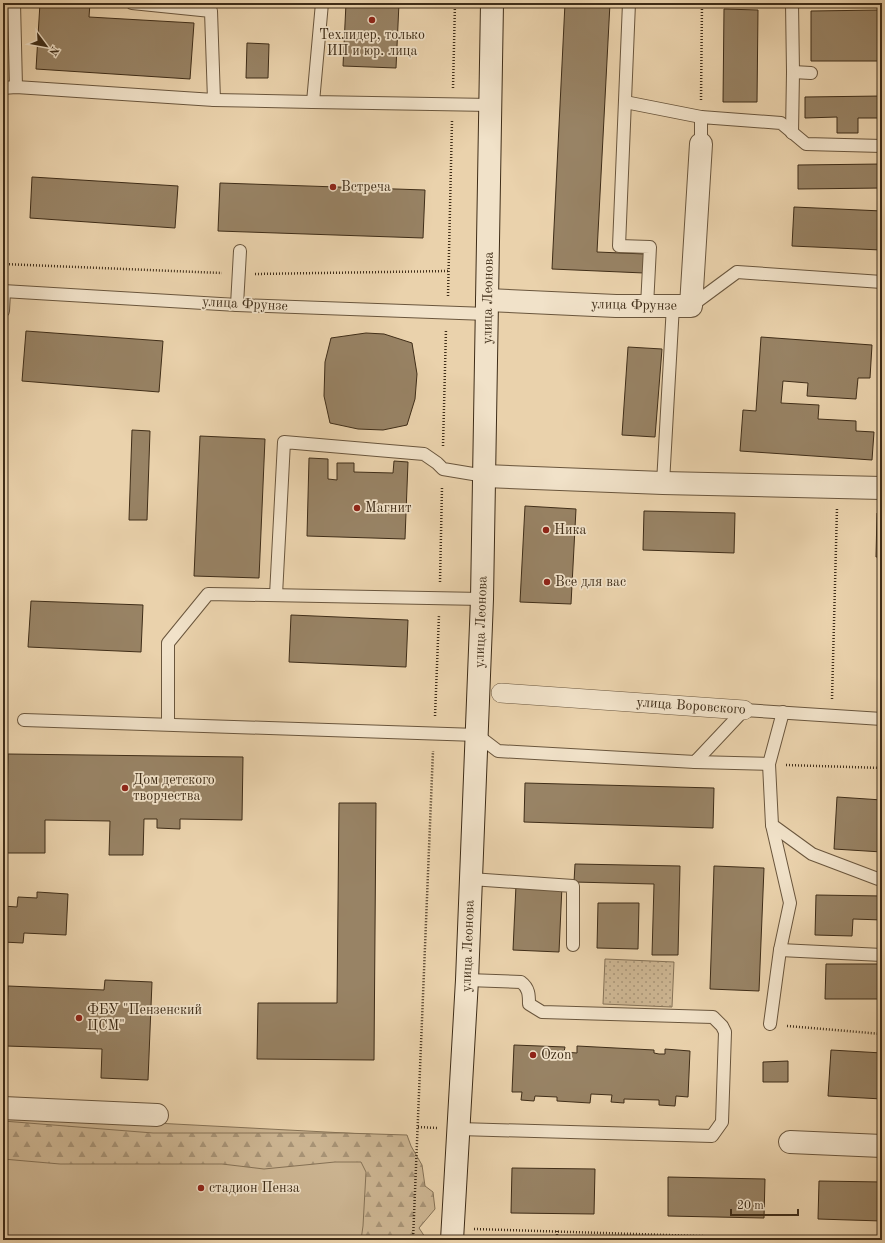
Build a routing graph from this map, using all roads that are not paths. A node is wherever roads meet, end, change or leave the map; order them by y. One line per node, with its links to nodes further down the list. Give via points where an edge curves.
1 (14, 3): 10 (lane)
2 (132, 3): 11 (lane, via 211,11)
3 (322, 3): 12 (lane)
4 (492, 3): 14 (main road, улица Леонова)
5 (630, 3): 13 (lane)
6 (792, 3): 7 (lane)
7 (794, 72): 8 (lane); 16 (lane)
8 (811, 73)
9 (3, 88): 10 (lane)
10 (16, 88): 11 (lane)
11 (214, 100): 12 (lane)
12 (314, 102): 14 (lane)
13 (625, 102): 15 (lane); 23 (lane, via 619,246 650,247)
14 (491, 105): 25 (main road, улица Леонова)
15 (701, 117): 16 (lane, via 781,123); 17 (lane)
16 (792, 133): 18 (lane, via 806,144)
17 (700, 144): 24 (main road, улица Фрунзе)
18 (882, 146)
19 (240, 251): 22 (lane)
20 (882, 282): 24 (lane, via 738,272)
21 (3, 291): 22 (lane, улица Фрунзе); 26 (lane)
22 (237, 305): 25 (lane, улица Фрунзе, via 447,312)
23 (647, 306): 24 (main road, улица Фрунзе); 25 (main road, улица Фрунзе)
24 (682, 306): 28 (lane)
25 (487, 307): 27 (main road, улица Леонова)
26 (3, 311)
27 (484, 476): 28 (main road); 30 (lane, via 443,470 424,454 284,442); 31 (main road, улица Леонова)
28 (663, 483): 29 (main road)
29 (882, 488)
30 (276, 595): 31 (lane); 37 (lane, via 208,594 168,643)
31 (482, 599): 38 (main road, улица Леонова)
32 (501, 693): 33 (street, улица Воровского)
33 (744, 710): 34 (lane, улица Воровского); 39 (lane)
34 (783, 712): 35 (lane, улица Воровского); 40 (lane)
35 (882, 719)
36 (24, 720): 37 (lane)
37 (168, 724): 38 (lane)
38 (477, 735): 39 (lane, via 498,751); 42 (main road, улица Леонова)
39 (695, 762): 40 (lane)
40 (769, 764): 41 (lane)
41 (772, 825): 43 (lane, via 812,854); 45 (lane, via 790,902)
42 (470, 879): 44 (lane, via 573,886); 47 (main road, улица Леонова)
43 (882, 879)
44 (573, 945)
45 (780, 950): 46 (lane); 48 (lane)
46 (882, 955)
47 (466, 980): 51 (main road, улица Леонова); 51 (lane, via 521,982 529,993 529,1004 542,1012 713,1017 725,1032 722,1122 712,1136)
48 (770, 1024)
49 (3, 1108): 50 (main road)
50 (157, 1115)
51 (459, 1129): 54 (main road, улица Леонова)
52 (790, 1142): 53 (main road)
53 (882, 1146)
54 (461, 1234)

